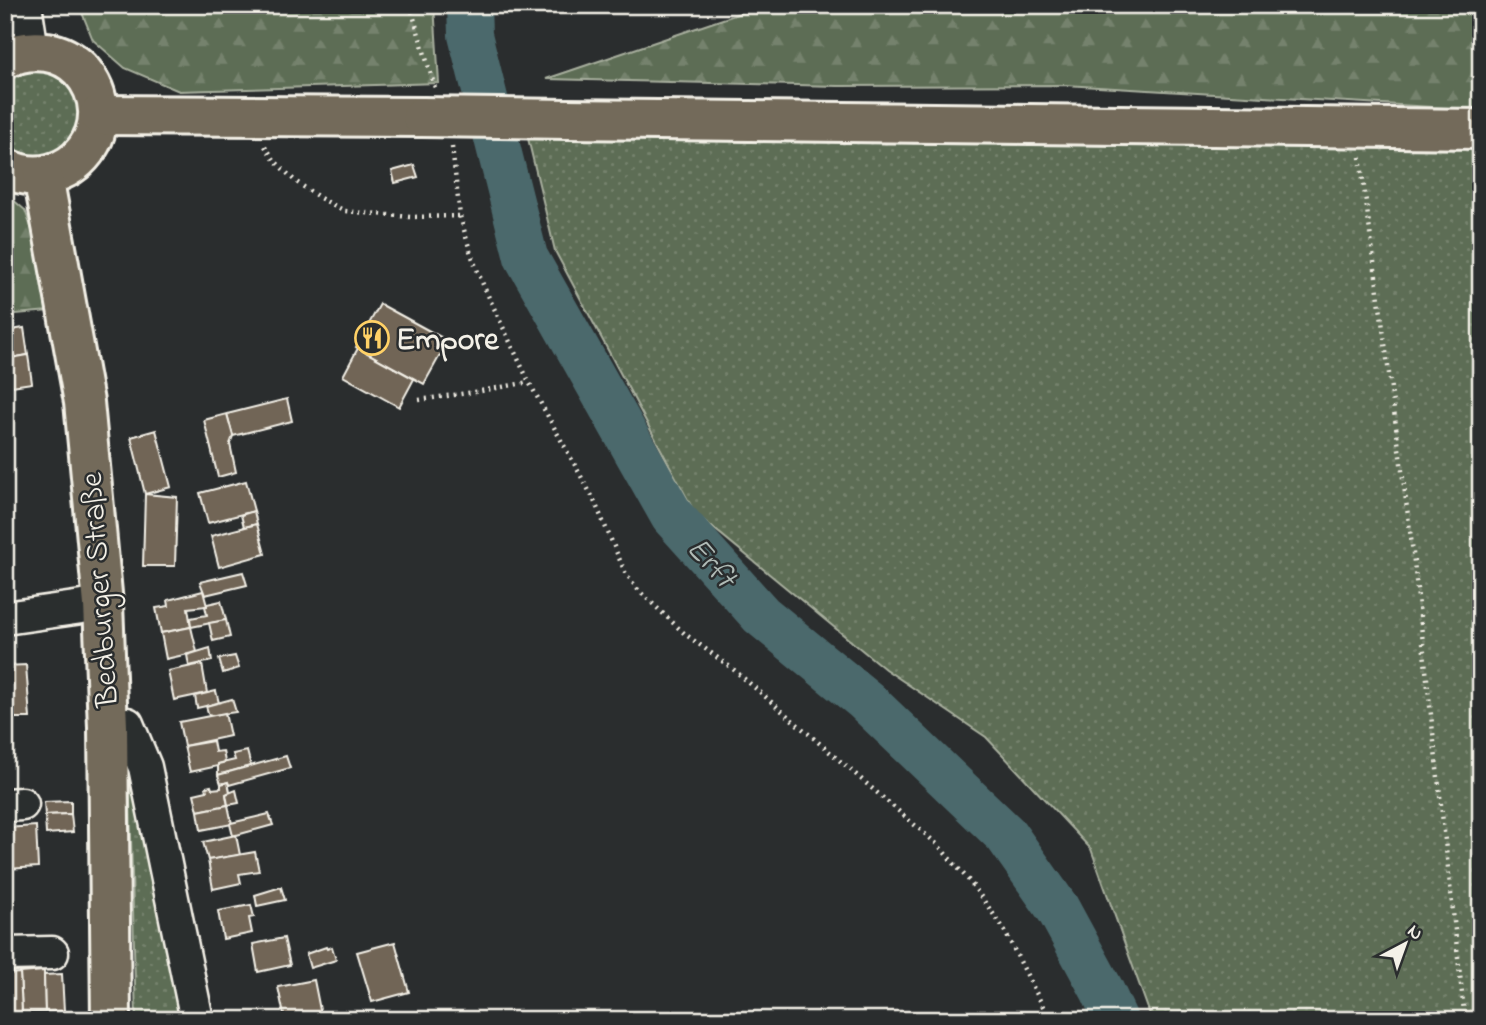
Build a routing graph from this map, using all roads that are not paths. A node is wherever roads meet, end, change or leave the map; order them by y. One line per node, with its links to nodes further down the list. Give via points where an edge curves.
1 (25, 5): 2 (street)
2 (18, 55): 3 (main road, via 55,53 74,63 88,78)
3 (99, 115): 4 (main road, bridge); 6 (main road, via 85,153 74,164)
4 (1481, 129)
5 (5, 168): 6 (main road)
6 (43, 176): 7 (main road, Bedburger Straße, via 83,402)
7 (103, 604): 8 (street); 9 (main road, Bedburger Straße)
8 (5, 618)
9 (107, 727): 12 (main road); 13 (street, Bedburger Straße, via 127,724 145,766)
10 (5, 954): 11 (street)
11 (52, 954)
12 (111, 1020)
13 (197, 1020)

